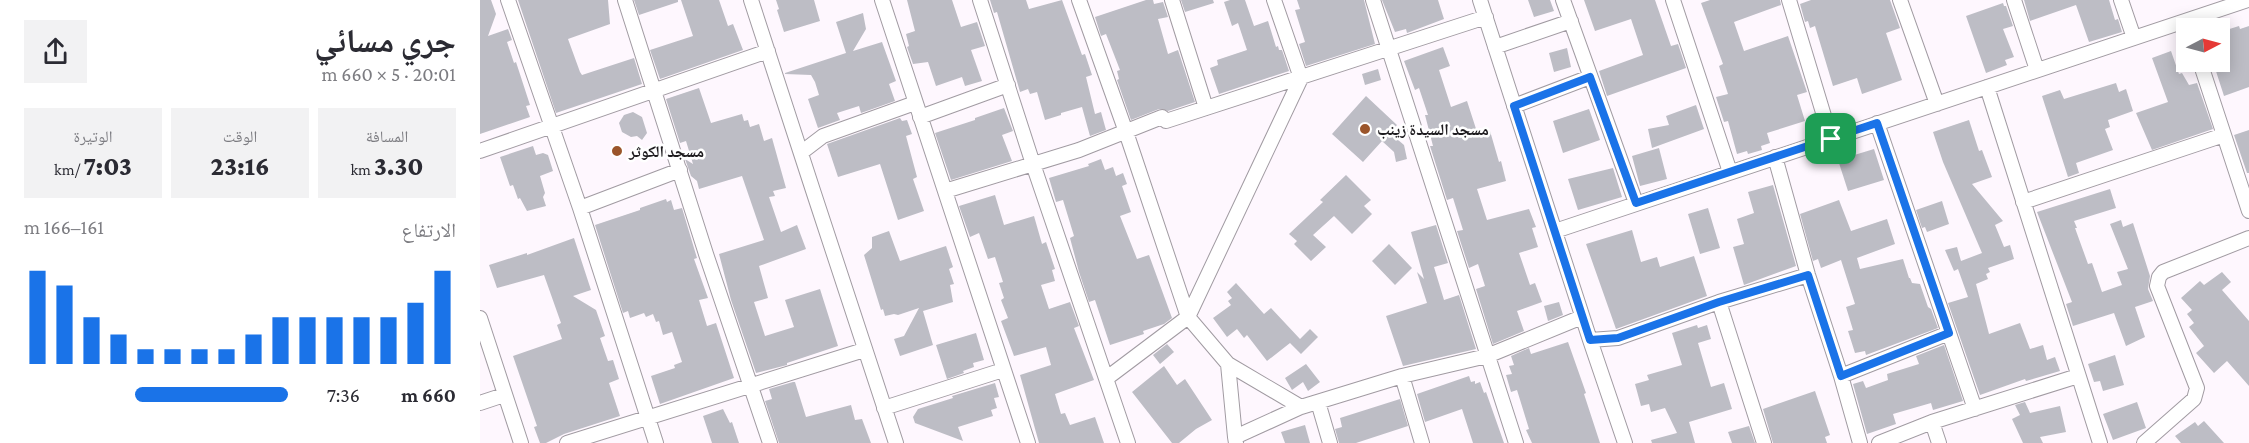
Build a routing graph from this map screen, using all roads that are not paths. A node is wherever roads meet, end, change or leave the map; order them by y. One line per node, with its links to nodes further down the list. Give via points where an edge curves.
1 (507, 0): 40 (street)
2 (625, 0): 33 (street)
3 (751, 0): 26 (street)
4 (882, 0): 34 (street)
5 (980, 0): 31 (street)
6 (1079, 0): 41 (street)
7 (1172, 0): 37 (street)
8 (1274, 0): 30 (street)
9 (1373, 0): 25 (street)
10 (1480, 0): 19 (street)
11 (1563, 0): 21 (street)
12 (1673, 0): 49 (street)
13 (1789, 0): 43 (street)
14 (1900, 0): 35 (street)
15 (2014, 0): 27 (street)
16 (2121, 0): 23 (street)
17 (2248, 0): 18 (street)
18 (2221, 4): 20 (street)
19 (1486, 17): 24 (street); 25 (street)
20 (2199, 18)
21 (1571, 21): 24 (street); 29 (street)
22 (2176, 28): 23 (street)
23 (2134, 38): 27 (street)
24 (1496, 47): 36 (street)
25 (1390, 50): 30 (street); 65 (street)
26 (768, 51): 33 (street); 45 (street)
27 (2037, 70): 32 (street)
28 (2203, 72): 42 (street)
29 (1590, 77): 36 (street); 52 (street)
30 (1301, 78): 37 (street); 59 (street)
31 (1008, 85): 38 (street); 47 (street)
32 (1987, 87): 35 (street); 51 (street)
33 (654, 90): 40 (street); 48 (street)
34 (915, 103): 38 (street); 45 (street, via 823,136)
35 (1937, 104): 39 (street)
36 (1514, 106): 55 (street)
37 (1206, 108): 41 (street, via 1166,121 1162,117)
38 (921, 117): 50 (street)
39 (1877, 123): 43 (street); 62 (street)
40 (552, 127): 44 (street); 53 (street)
41 (1126, 132): 47 (street); 59 (street)
42 (2224, 135): 51 (street); 54 (street)
43 (1831, 139): 46 (street)
44 (480, 151)
45 (802, 152): 64 (street)
46 (1775, 157): 49 (street); 57 (street)
47 (1033, 164): 50 (street); 71 (street)
48 (680, 170): 53 (street); 72 (street)
49 (1730, 172): 52 (street)
50 (945, 191): 67 (street)
51 (2023, 202): 70 (street)
52 (1636, 203): 55 (street)
53 (580, 208): 79 (street)
54 (2249, 211)
55 (1555, 231): 60 (street)
56 (2249, 237): 98 (street, via 2159,277 2157,286 2196,388 2194,399)
57 (1808, 275): 58 (street); 69 (street)
58 (1719, 302): 63 (street, via 1618,338); 93 (street)
59 (1188, 317): 66 (street); 71 (street)
60 (1582, 317): 63 (street); 65 (street)
61 (480, 318): 73 (street)
62 (1949, 333): 69 (street); 78 (street)
63 (1590, 340): 92 (street)
64 (864, 350): 72 (street); 77 (street)
65 (1487, 356): 68 (street); 91 (street)
66 (1228, 364): 76 (street); 81 (street)
67 (1003, 370): 77 (street); 87 (street)
68 (1402, 376): 74 (street); 90 (street)
69 (1841, 376): 94 (street)
70 (2078, 376): 78 (street); 97 (street)
71 (1107, 378): 88 (street)
72 (751, 386): 79 (street); 85 (street)
73 (504, 395): 75 (street); 82 (street)
74 (1318, 402): 76 (street); 89 (street)
75 (480, 403)
76 (1301, 407): 81 (street)
77 (884, 408): 86 (street)
78 (1975, 409): 80 (street)
79 (648, 418): 83 (street); 84 (street)
80 (1932, 422): 95 (street); 96 (street)
81 (1235, 440)
82 (521, 443)
83 (567, 443)
84 (656, 443)
85 (770, 443)
86 (896, 443)
87 (1028, 443)
88 (1128, 443)
89 (1330, 443)
90 (1422, 443)
91 (1516, 443)
92 (1625, 443)
93 (1764, 443)
94 (1860, 443)
95 (1880, 443)
96 (1939, 443)
97 (2100, 443)
98 (2144, 443)

